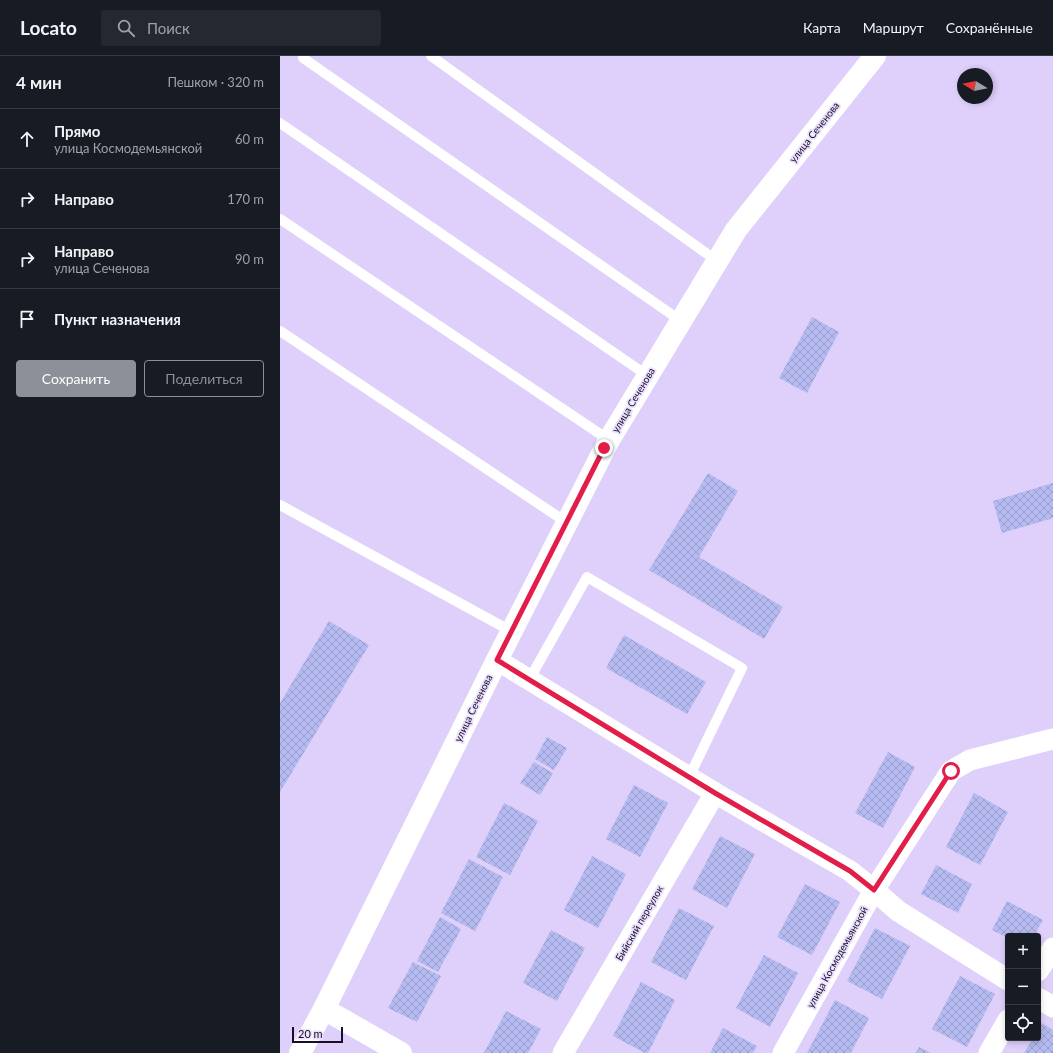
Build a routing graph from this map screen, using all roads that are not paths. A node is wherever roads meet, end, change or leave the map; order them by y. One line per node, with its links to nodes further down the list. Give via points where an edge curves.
1 (431, 56): 6 (lane)
2 (875, 56): 6 (street, улица Сеченова, via 736,230)
3 (303, 58): 7 (lane)
4 (280, 124): 9 (lane)
5 (280, 219): 10 (lane)
6 (718, 261): 7 (street, улица Сеченова)
7 (681, 321): 9 (street, улица Сеченова)
8 (280, 332): 12 (lane)
9 (648, 376): 10 (street, улица Сеченова)
10 (609, 440): 12 (street, улица Сеченова)
11 (280, 505): 13 (lane)
12 (566, 522): 13 (street, улица Сеченова)
13 (511, 631): 14 (street, улица Сеченова)
14 (497, 660): 15 (street); 25 (street, улица Сеченова)
15 (529, 680): 17 (street); 17 (lane, via 587,577 742,668)
16 (1053, 738): 19 (street, улица Космодемьянской, via 970,760 951,771)
17 (689, 777): 18 (street)
18 (715, 793): 19 (street, via 850,871); 29 (street, Бийский переулок)
19 (874, 890): 22 (street, via 898,911); 30 (street, улица Космодемьянской)
20 (1053, 948): 21 (street)
21 (1039, 969)
22 (1005, 978)
23 (1041, 1000): 24 (street)
24 (1053, 1007)
25 (324, 1009): 27 (street, улица Сеченова); 28 (street)
26 (1005, 1025): 31 (street)
27 (300, 1053)
28 (401, 1053)
29 (563, 1053)
30 (783, 1053)
31 (989, 1053)

